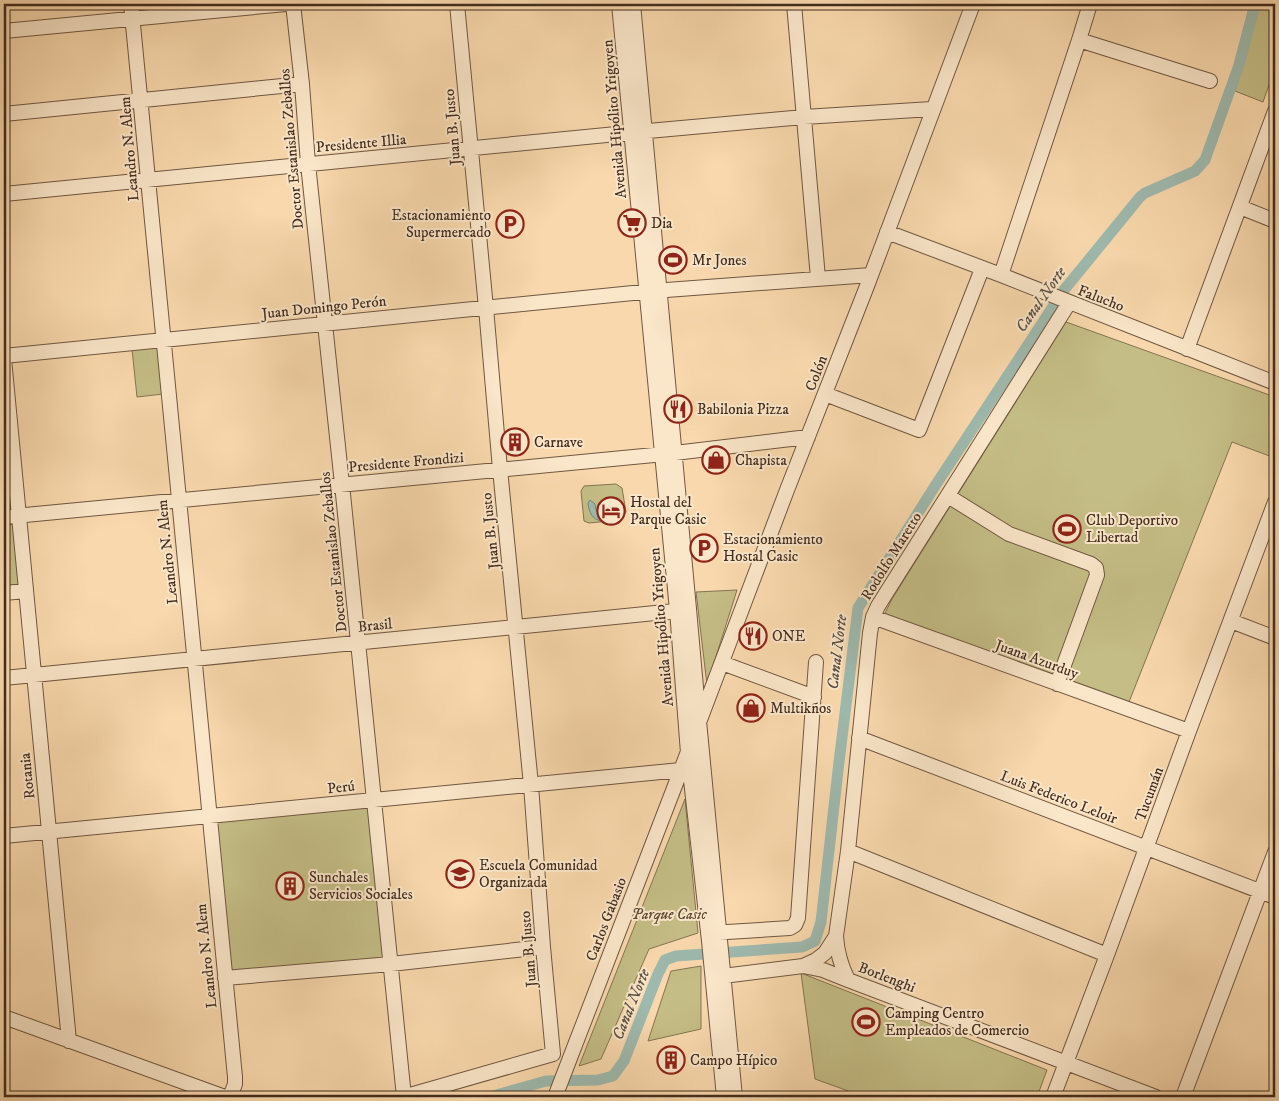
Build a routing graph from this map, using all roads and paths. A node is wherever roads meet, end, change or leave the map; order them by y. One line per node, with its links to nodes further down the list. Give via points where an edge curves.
1 (286, 4): 9 (street)
2 (293, 4): 13 (street, Doctor Estanislao Zeballos)
3 (457, 4): 20 (street, Juan B. Justo)
4 (619, 4): 19 (street, Avenida Hipólito Yrigoyen)
5 (633, 4): 19 (street, Avenida Hipólito Yrigoyen)
6 (794, 4): 18 (street)
7 (972, 4): 15 (street, Colón)
8 (1090, 4): 11 (street)
9 (132, 11): 10 (street); 14 (street, Leandro N. Alem)
10 (4, 31)
11 (1079, 40): 12 (street); 29 (street)
12 (1210, 81)
13 (302, 84): 14 (street); 21 (street, Doctor Estanislao Zeballos)
14 (140, 100): 17 (street); 22 (street, Leandro N. Alem)
15 (932, 109): 18 (street, Presidente Illia); 26 (street, Colón)
16 (1275, 111): 24 (street)
17 (4, 114)
18 (804, 117): 19 (street, Presidente Illia); 30 (street)
19 (638, 132): 20 (street, Presidente Illia); 31 (street, Avenida Hipólito Yrigoyen)
20 (470, 149): 21 (street, Presidente Illia); 33 (street, Juan B. Justo)
21 (308, 164): 22 (street, Presidente Illia); 34 (street, Doctor Estanislao Zeballos)
22 (148, 180): 23 (street, Presidente Illia); 35 (street, Leandro N. Alem)
23 (4, 194)
24 (1240, 207): 25 (street); 36 (street)
25 (1275, 221)
26 (886, 232): 27 (street, Falucho); 28 (street, Colón)
27 (982, 268): 29 (street, Falucho); 39 (street, via 919,430)
28 (871, 275): 30 (street, Juan Domingo Perón); 39 (street, Colón)
29 (1001, 275): 32 (street, Falucho)
30 (818, 278): 31 (street, Juan Domingo Perón)
31 (653, 291): 33 (street, Juan Domingo Perón); 41 (street, Avenida Hipólito Yrigoyen)
32 (1069, 303): 36 (street, Falucho); 44 (street, Rodolfo Maretto)
33 (486, 308): 34 (street, Juan Domingo Perón); 42 (street, Juan B. Justo)
34 (325, 324): 35 (street, Juan Domingo Perón); 43 (street, Doctor Estanislao Zeballos)
35 (163, 340): 37 (street, Juan Domingo Perón); 45 (street, Leandro N. Alem)
36 (1187, 349): 38 (street, Falucho)
37 (4, 357): 47 (street, Rotania)
38 (1275, 383)
39 (825, 394): 40 (street, Colón)
40 (808, 438): 41 (street, Presidente Frondizi); 59 (street, Colón)
41 (669, 453): 42 (street, Presidente Frondizi); 51 (street, Avenida Hipólito Yrigoyen)
42 (500, 469): 43 (street, Presidente Frondizi); 54 (street, Juan B. Justo)
43 (342, 484): 45 (street, Presidente Frondizi); 56 (street, Doctor Estanislao Zeballos)
44 (948, 496): 52 (street, Rodolfo Maretto); 62 (street, via 1009,534 1096,568 1097,575)
45 (179, 500): 47 (street, Presidente Frondizi); 57 (street, Leandro N. Alem)
46 (1275, 502): 53 (street, Tucumán)
47 (19, 515): 48 (street, Presidente Frondizi); 49 (street, Rotania)
48 (4, 517)
49 (26, 591): 50 (street); 60 (street, Rotania)
50 (4, 593)
51 (683, 610): 54 (street, Brasil); 64 (street, Avenida Hipólito Yrigoyen); 67 (street, Avenida Hipólito Yrigoyen)
52 (873, 617): 62 (street, Juana Azurduy); 66 (street, Rodolfo Maretto)
53 (1231, 621): 55 (street); 65 (street, Tucumán)
54 (516, 627): 56 (street, Brasil); 69 (street, Juan B. Justo)
55 (1275, 638)
56 (358, 642): 57 (street, Brasil); 70 (street, Doctor Estanislao Zeballos)
57 (194, 659): 60 (street, Brasil); 71 (street, Leandro N. Alem)
58 (816, 662): 63 (street)
59 (722, 663): 63 (street); 64 (street, Colón)
60 (33, 675): 61 (street, Brasil); 72 (street, Rotania)
61 (4, 678)
62 (1058, 684): 65 (street, Juana Azurduy)
63 (814, 698): 80 (street, via 798,918 790,928)
64 (699, 721): 67 (street, Colón); 80 (street, Avenida Hipólito Yrigoyen)
65 (1189, 731): 74 (street, Tucumán)
66 (859, 738): 74 (street, Luis Federico Leloir); 75 (street, Rodolfo Maretto)
67 (688, 753): 68 (street, Carlos Gabasio); 80 (street, Avenida Hipólito Yrigoyen)
68 (681, 770): 69 (street, Perú); 91 (street, Carlos Gabasio)
69 (531, 785): 70 (street, Perú); 81 (street, Juan B. Justo)
70 (374, 800): 71 (street, Perú); 83 (street, Doctor Estanislao Zeballos)
71 (209, 816): 72 (street, Perú); 86 (street, Leandro N. Alem)
72 (49, 832): 73 (street, Perú); 89 (street, Rotania)
73 (4, 836)
74 (1146, 847): 77 (street, Luis Federico Leloir); 82 (street, Tucumán)
75 (848, 852): 79 (street, Rodolfo Maretto); 82 (street)
76 (1275, 852): 77 (street)
77 (1260, 891): 78 (street, Luis Federico Leloir); 101 (street)
78 (1275, 897)
79 (836, 936): 84 (street, Rodolfo Maretto, via 825,953); 87 (street)
80 (714, 937): 85 (street, Avenida Hipólito Yrigoyen)
81 (543, 947): 83 (street); 90 (street, Juan B. Justo)
82 (1107, 955): 92 (street, Tucumán)
83 (391, 964): 86 (street); 96 (street, Doctor Estanislao Zeballos)
84 (803, 966): 85 (street, Borlenghi); 87 (street, Borlenghi)
85 (717, 970): 97 (street, Avenida Hipólito Yrigoyen); 98 (street, Avenida Hipólito Yrigoyen)
86 (225, 978): 95 (street, Leandro N. Alem, via 235,1077)
87 (848, 980): 92 (street, Borlenghi)
88 (4, 1017): 89 (street)
89 (69, 1041): 94 (street)
90 (554, 1054): 91 (street); 96 (street)
91 (567, 1062): 93 (street, Carlos Gabasio)
92 (1066, 1063): 99 (street, Tucumán); 100 (street, Borlenghi)
93 (556, 1093)
94 (225, 1097)
95 (230, 1097)
96 (404, 1097)
97 (724, 1097)
98 (735, 1097)
99 (1053, 1097)
100 (1156, 1097)
101 (1183, 1097)

